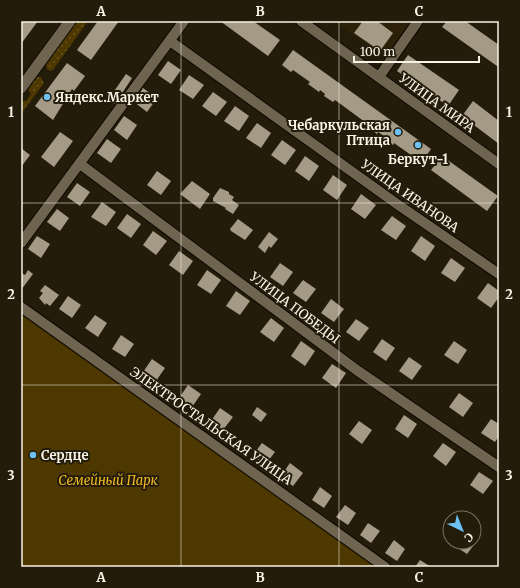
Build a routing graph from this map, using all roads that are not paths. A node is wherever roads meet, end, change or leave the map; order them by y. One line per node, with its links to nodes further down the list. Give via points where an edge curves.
1 (70, 21): 7 (street)
2 (184, 21): 5 (street)
3 (301, 21): 6 (street, УЛИЦА МИРА)
4 (418, 21): 6 (street)
5 (170, 41): 8 (street); 11 (street, УЛИЦА ИВАНОВА)
6 (379, 77): 9 (street, УЛИЦА МИРА)
7 (21, 88)
8 (80, 164): 10 (street); 13 (street, УЛИЦА ПОБЕДЫ, via 358,371)
9 (499, 164)
10 (21, 243)
11 (499, 274)
12 (21, 307): 14 (street, ЭЛЕКТРОСТАЛЬСКАЯ УЛИЦА)
13 (499, 467)
14 (385, 567)

